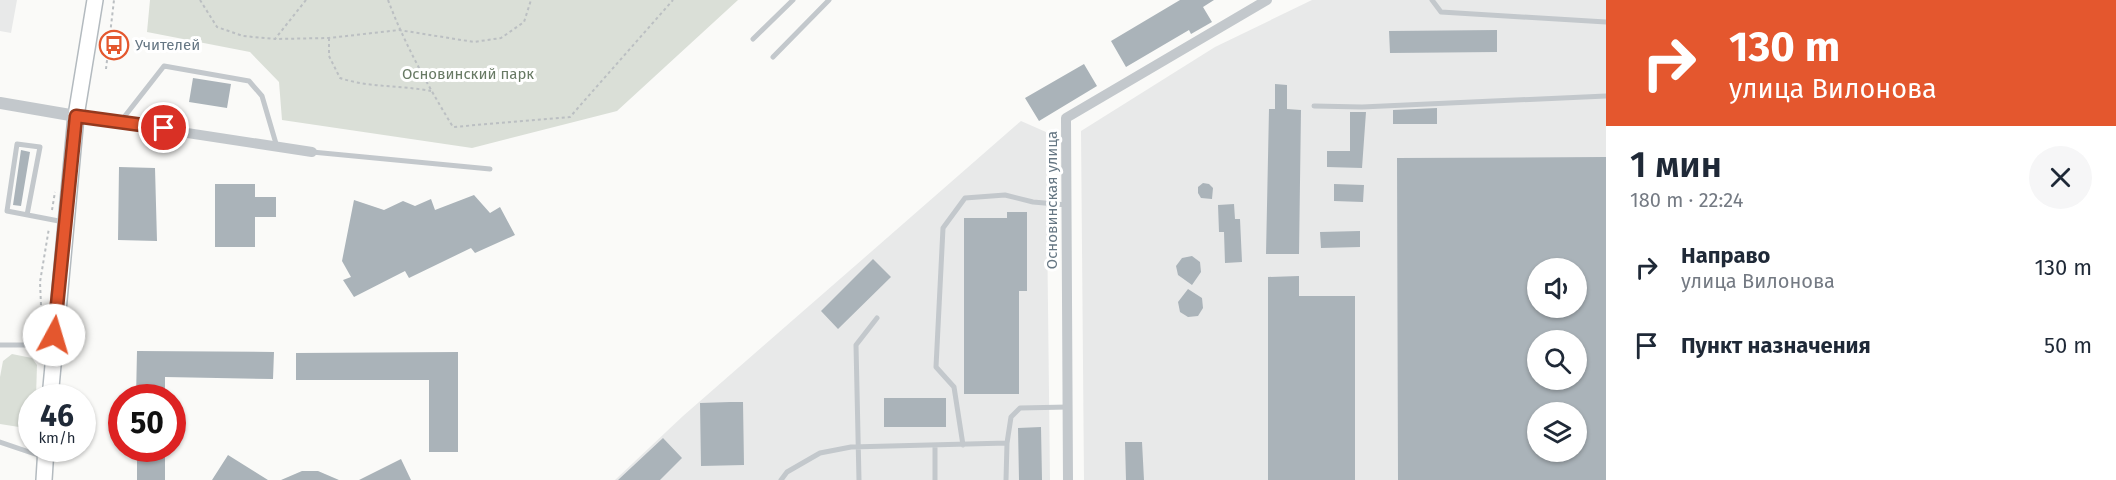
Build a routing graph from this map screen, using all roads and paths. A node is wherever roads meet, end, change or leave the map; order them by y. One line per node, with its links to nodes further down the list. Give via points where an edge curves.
1 (95, 0): 23 (main road)
2 (114, 0): 18 (path)
3 (200, 0): 15 (path, via 217,27 243,36)
4 (306, 0): 15 (path)
5 (388, 0): 13 (path)
6 (531, 0): 13 (path, via 524,22 501,38 474,42)
7 (673, 0): 19 (path, via 570,117 453,127)
8 (793, 0): 16 (lane)
9 (829, 0): 17 (lane)
10 (1268, 0): 29 (street, Основинская улица, via 1066,118)
11 (1432, 0): 12 (lane, via 1441,12)
12 (1606, 22)
13 (399, 30): 14 (path); 19 (path)
14 (328, 38): 15 (path); 19 (path, via 329,56 340,78 361,85)
15 (275, 39)
16 (753, 39)
17 (773, 57)
18 (106, 69)
19 (430, 91)
20 (1606, 96): 22 (lane)
21 (0, 103): 23 (street)
22 (1314, 106)
23 (76, 116): 24 (street); 31 (main road)
24 (121, 121): 25 (street); 25 (lane, via 164,66 249,81 262,96)
25 (278, 149): 26 (street)
26 (312, 152): 27 (lane)
27 (489, 169)
28 (55, 187): 31 (path)
29 (1067, 205): 36 (street, Основинская улица); 40 (lane, via 1005,195 965,198 943,228 936,367 954,387)
30 (27, 215): 30 (lane, via 7,211 17,144 40,147); 31 (lane)
31 (58, 221): 33 (main road); 33 (path, via 40,282)
32 (877, 318): 41 (lane, via 856,345)
33 (47, 336): 34 (lane, via 29,345); 35 (main road)
34 (0, 345)
35 (49, 384)
36 (1068, 407): 38 (lane, via 1020,408 1011,417); 49 (street, Основинская улица)
37 (0, 442): 42 (lane)
38 (1007, 443): 40 (lane); 48 (lane)
39 (935, 445): 40 (lane); 41 (lane); 47 (lane)
40 (963, 445)
41 (859, 446): 45 (lane, via 820,453 787,472); 46 (lane)
42 (18, 448)
43 (46, 462): 44 (main road)
44 (44, 480)
45 (781, 480)
46 (858, 480)
47 (935, 480)
48 (1006, 480)
49 (1068, 480)

